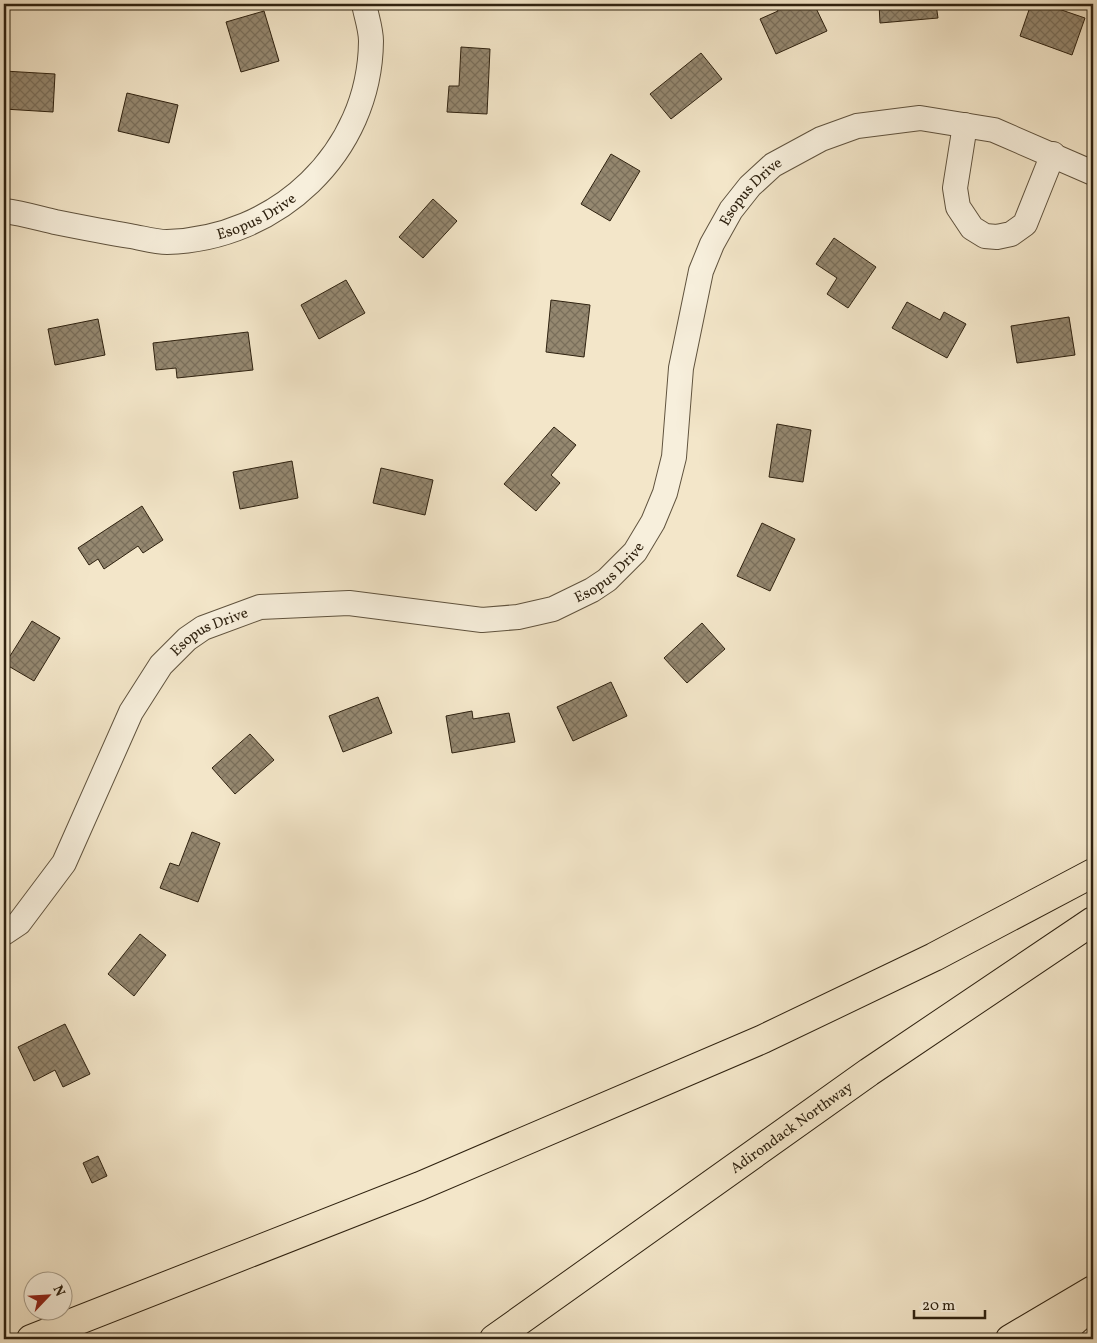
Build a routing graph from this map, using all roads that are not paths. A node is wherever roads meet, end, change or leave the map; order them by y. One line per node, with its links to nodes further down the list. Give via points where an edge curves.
1 (364, 4): 5 (street, Esopus Drive, via 371,39 363,97 342,145 316,178 289,202 224,233 199,240 165,242)
2 (965, 126): 3 (street, Esopus Drive, via 994,130); 3 (street, via 955,188 958,207 972,228 985,236 1011,234 1025,224); 8 (street, Esopus Drive, via 920,118 857,126 821,139 774,165 735,204 701,271 680,368 674,456 666,493 635,552 607,580 553,609 518,617 482,620 350,602 260,607 203,628 161,665 132,712 64,863 19,923)
3 (1053, 154): 4 (street, Esopus Drive)
4 (1093, 173)
5 (4, 211)
6 (1093, 873): 11 (highway, via 934,957 763,1039 420,1186)
7 (1093, 921): 12 (highway, Adirondack Northway, via 869,1072)
8 (4, 933)
9 (1093, 1290): 13 (highway)
10 (1093, 1304): 14 (highway)
11 (31, 1339)
12 (494, 1339)
13 (1010, 1339)
14 (1054, 1339)

